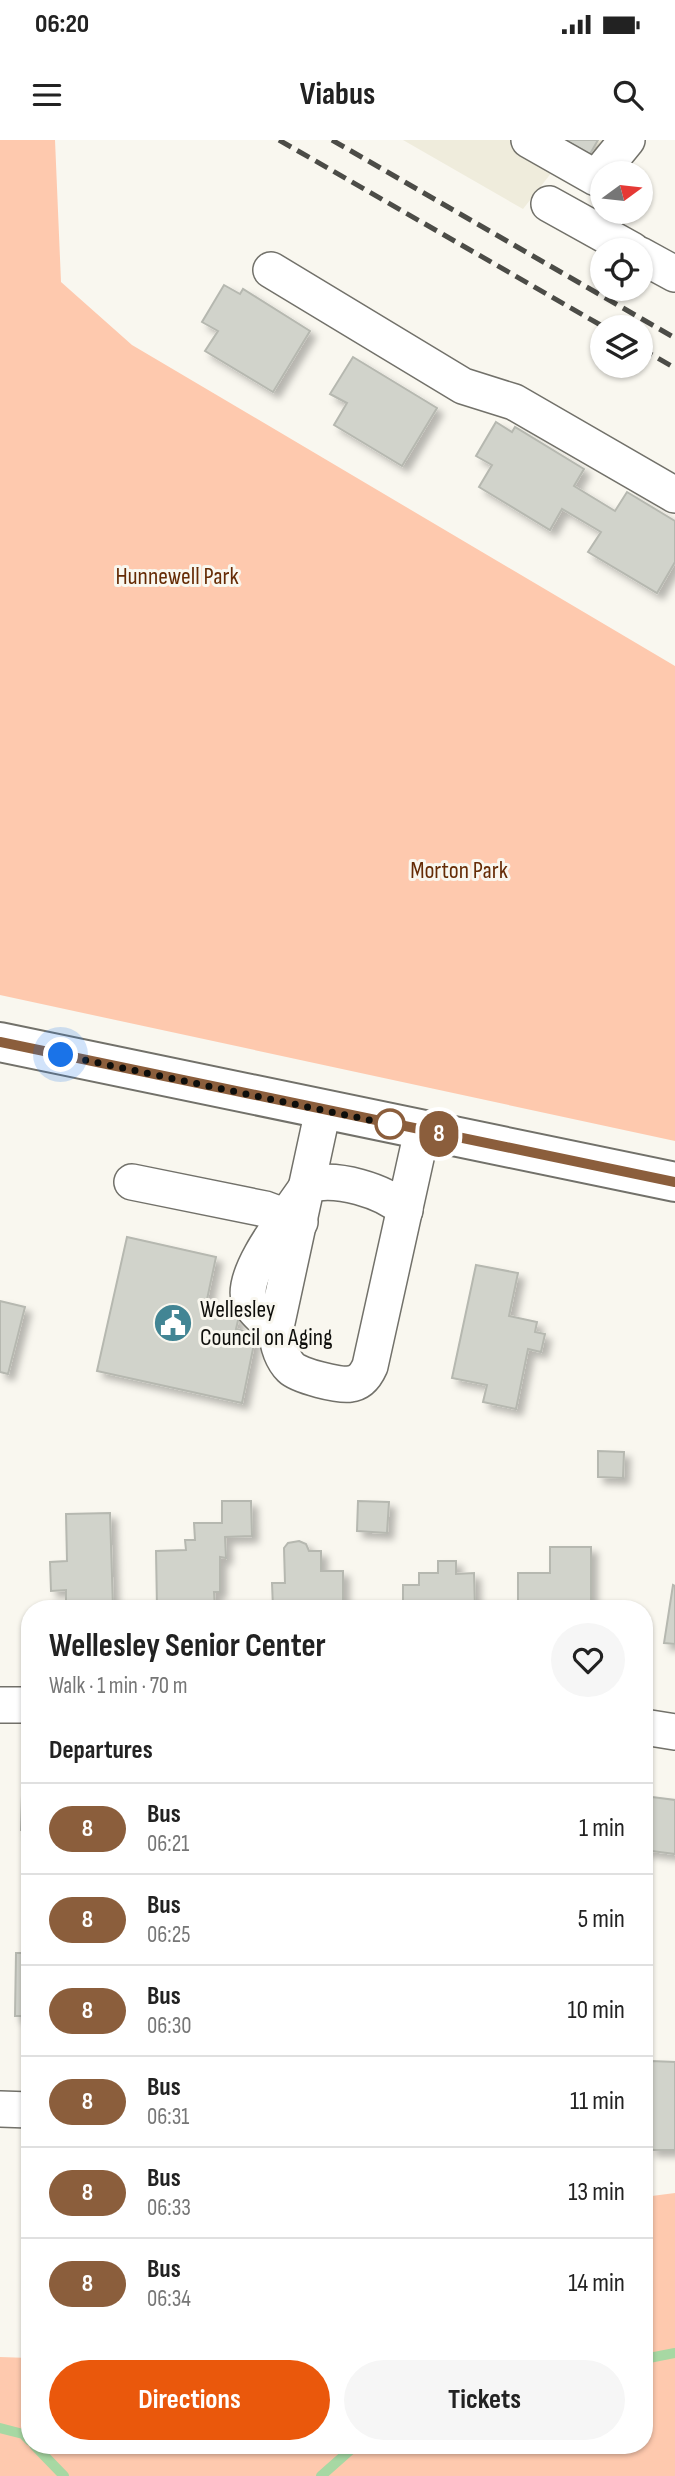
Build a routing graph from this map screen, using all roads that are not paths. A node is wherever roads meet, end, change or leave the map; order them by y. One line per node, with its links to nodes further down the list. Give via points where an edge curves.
1 (529, 140): 2 (street, via 596,178)
2 (626, 140)
3 (549, 204): 4 (street)
4 (610, 238)
5 (653, 262): 7 (street)
6 (271, 270): 8 (street, via 463,386 514,402)
7 (675, 274)
8 (675, 495)
9 (0, 1042): 10 (main road)
10 (323, 1110): 11 (main road); 14 (street)
11 (422, 1131): 13 (main road); 15 (street)
12 (132, 1182): 16 (street, via 265,1209)
13 (675, 1182)
14 (308, 1185): 15 (street, via 360,1189); 16 (street)
15 (405, 1210): 16 (street, via 366,1375 347,1385 298,1374 283,1358 276,1339)
16 (294, 1220)
17 (0, 1704): 18 (street)
18 (21, 1705)
19 (653, 1728): 20 (street)
20 (675, 1732)
21 (0, 2109): 22 (street)
22 (21, 2110)

